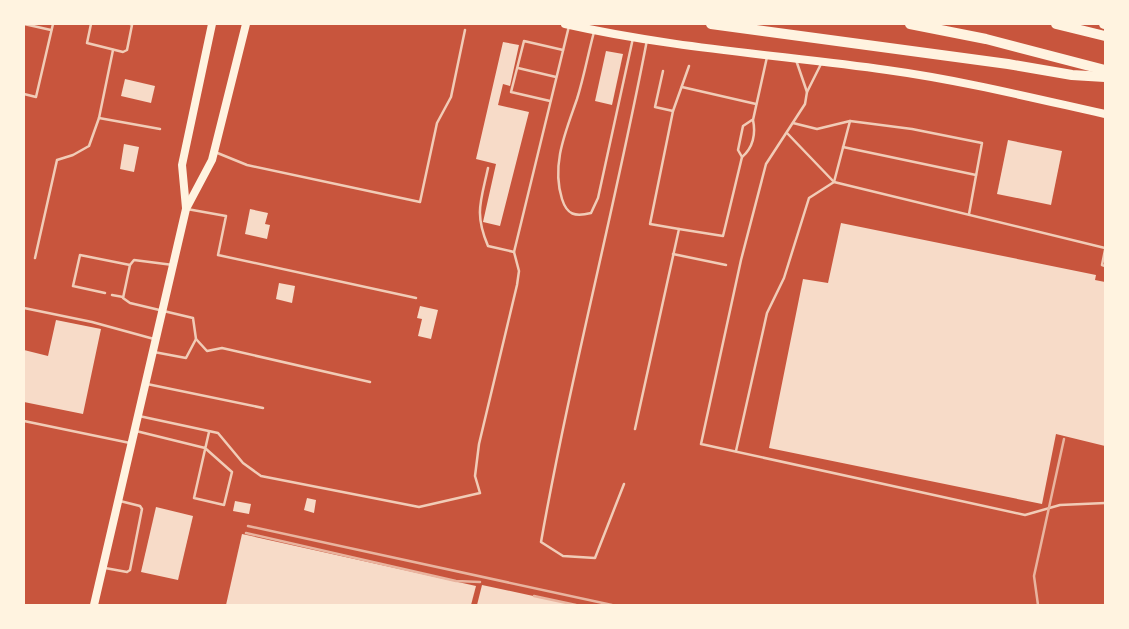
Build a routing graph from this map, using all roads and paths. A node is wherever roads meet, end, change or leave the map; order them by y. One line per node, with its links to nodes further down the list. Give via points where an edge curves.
1 (25, 24): 11 (lane)
2 (53, 24): 11 (lane)
3 (91, 24): 17 (lane, via 87,43)
4 (130, 24): 17 (lane, via 128,50)
5 (212, 24): 47 (main road, via 182,165)
6 (246, 24): 42 (main road)
7 (567, 24): 13 (main road); 18 (lane)
8 (711, 24): 27 (highway)
9 (910, 24): 24 (highway, via 986,39)
10 (1056, 24): 14 (highway)
11 (52, 30): 30 (lane, via 36,97)
12 (466, 30): 42 (lane, via 451,97 437,123 420,202 247,165)
13 (594, 30): 15 (main road); 15 (lane, via 558,166 558,184 565,207 578,216 591,213 598,198)
14 (1105, 36)
15 (634, 37): 16 (main road)
16 (647, 39): 19 (main road); 78 (lane, via 629,134 558,445 541,542 563,556 596,558)
17 (113, 50): 35 (lane)
18 (563, 50): 23 (lane, via 524,41); 26 (lane)
19 (767, 56): 20 (main road); 32 (lane)
20 (795, 59): 21 (main road); 29 (lane)
21 (823, 62): 29 (lane); 34 (main road, via 961,83)
22 (689, 66): 28 (lane)
23 (518, 68): 26 (lane); 31 (lane, via 511,92)
24 (1105, 70)
25 (663, 71): 33 (lane, via 655,107)
26 (556, 77): 31 (lane)
27 (1105, 77)
28 (681, 87): 32 (lane); 33 (lane)
29 (807, 92): 38 (lane, via 805,104)
30 (24, 94)
31 (550, 102): 51 (lane)
32 (756, 104): 36 (lane)
33 (673, 111): 49 (lane, via 650,224)
34 (1105, 114)
35 (99, 118): 39 (lane); 53 (lane, via 90,146 57,160)
36 (752, 120): 43 (lane, via 755,130 750,151); 43 (lane, via 743,126 738,150)
37 (850, 121): 38 (lane, via 817,129); 41 (lane); 45 (lane, via 982,143)
38 (793, 123): 40 (lane)
39 (160, 129)
40 (787, 133): 46 (lane); 77 (lane, via 766,164 741,260 701,444)
41 (843, 147): 45 (lane); 46 (lane)
42 (214, 152): 47 (main road)
43 (742, 157): 49 (lane, via 723,236)
44 (488, 168): 51 (lane, via 478,213 480,228 488,246)
45 (976, 175): 48 (lane)
46 (834, 182): 48 (lane); 77 (lane, via 810,198 784,278 767,313)
47 (186, 209): 55 (main road); 61 (lane, via 226,216 218,255)
48 (969, 214): 50 (lane)
49 (679, 229): 52 (lane)
50 (1105, 249): 57 (lane, via 1102,265)
51 (514, 252): 74 (lane, via 519,271 517,285 479,444 475,476 480,493 419,507 261,476 242,463 218,433)
52 (673, 254): 56 (lane); 72 (lane)
53 (36, 258)
54 (130, 265): 55 (lane, via 138,259); 58 (lane, via 80,255 73,286); 60 (lane)
55 (173, 265): 63 (main road)
56 (726, 265)
57 (1105, 266)
58 (105, 293)
59 (112, 295): 60 (lane)
60 (123, 298): 63 (lane, via 130,303)
61 (416, 298)
62 (24, 308): 65 (lane, via 92,322)
63 (162, 310): 64 (lane, via 193,318); 65 (main road)
64 (196, 339): 66 (lane, via 186,358); 67 (lane, via 207,351 222,348)
65 (155, 340): 66 (main road)
66 (153, 352): 68 (main road)
67 (370, 382)
68 (145, 384): 69 (lane); 70 (main road)
69 (263, 408)
70 (138, 416): 73 (main road); 74 (lane)
71 (24, 421): 75 (lane)
72 (635, 429)
73 (134, 431): 75 (main road); 76 (lane)
74 (209, 432): 76 (lane)
75 (132, 443): 79 (main road)
76 (205, 448): 76 (lane, via 194,498 224,505 232,472)
77 (736, 452): 80 (lane, via 1025,515 1060,505)
78 (624, 484)
79 (118, 501): 81 (main road); 81 (lane, via 142,509 130,570)
80 (1105, 503)
81 (102, 568): 82 (main road)
82 (94, 605)

